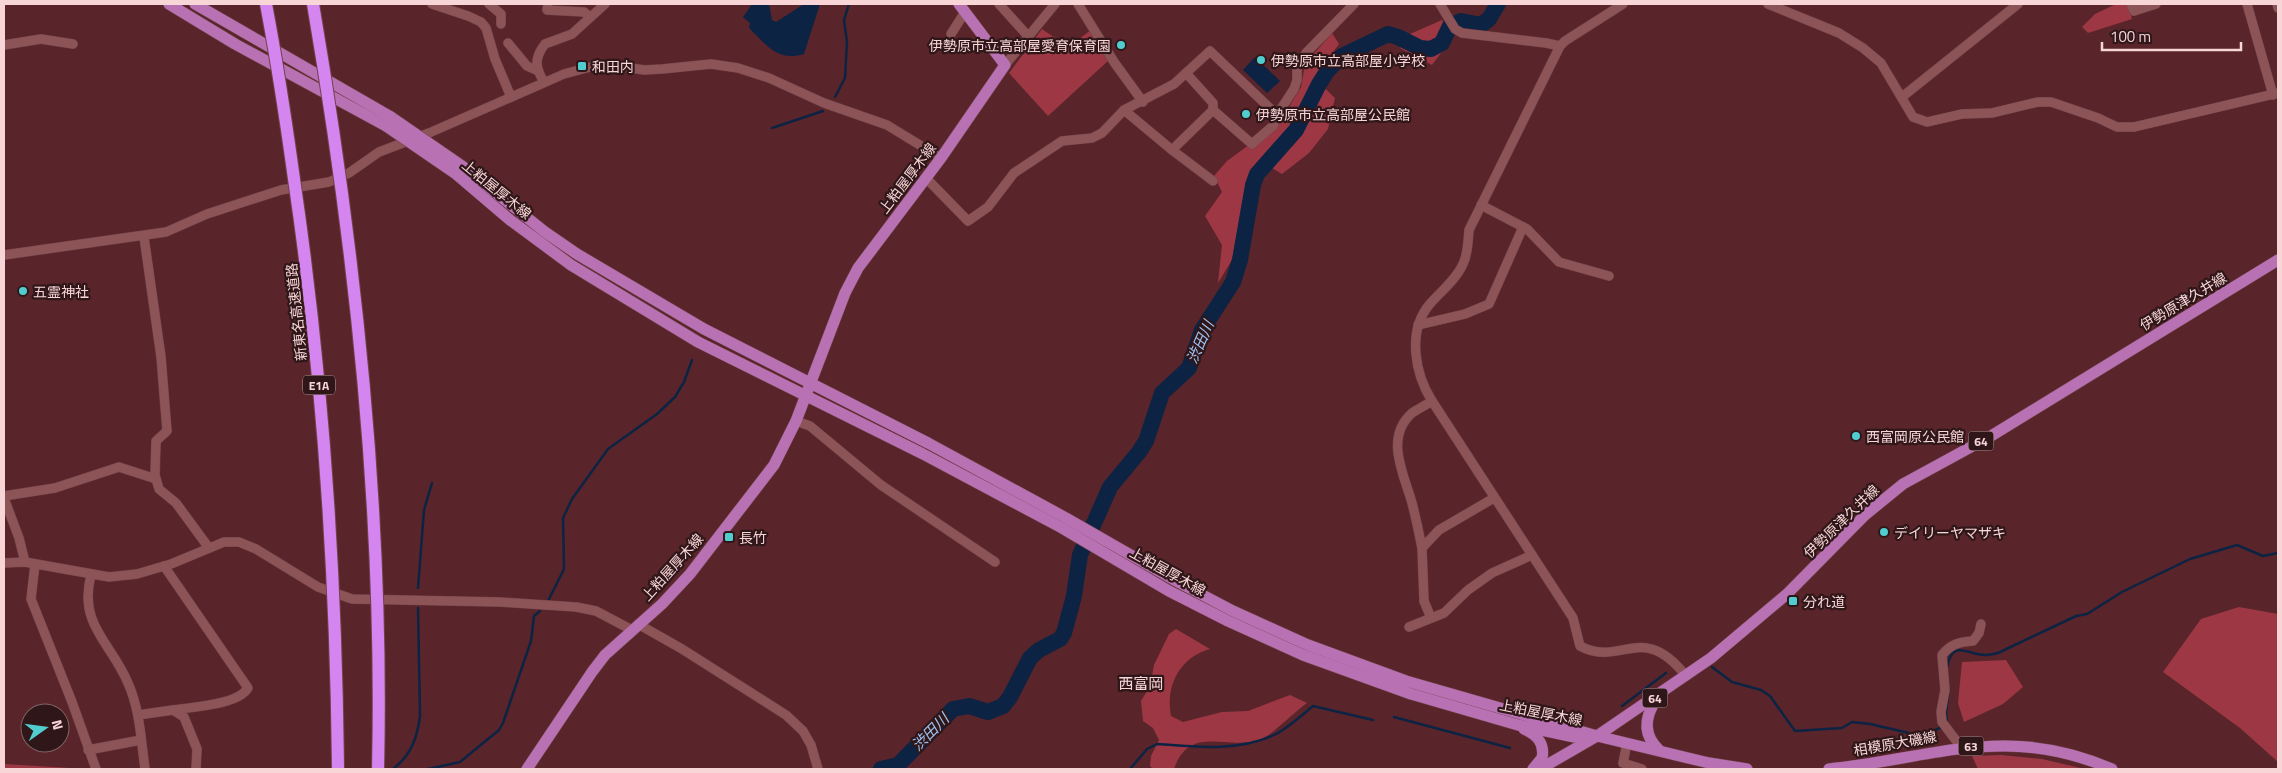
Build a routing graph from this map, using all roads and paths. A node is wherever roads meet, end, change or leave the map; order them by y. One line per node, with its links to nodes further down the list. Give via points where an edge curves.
1 (169, 4): 42 (main road, 上粕屋厚木線, via 235,44)
2 (195, 4): 42 (main road, 上粕屋厚木線)
3 (266, 4): 91 (highway, 新東名高速道路 / E1A, bridge, via 301,228 317,361 335,603)
4 (313, 4): 92 (highway, bridge, via 345,212 366,425 374,533)
5 (432, 4): 36 (street, via 481,22)
6 (489, 4): 24 (street, via 500,14)
7 (548, 4): 23 (street, via 547,10 584,12)
8 (604, 4): 23 (street)
9 (999, 4): 26 (street)
10 (1055, 4): 26 (street)
11 (1078, 4): 38 (street)
12 (1354, 4): 41 (street, via 1306,53 1297,66 1294,89)
13 (1440, 4): 30 (street, via 1452,25 1462,33)
14 (1623, 4): 30 (street)
15 (1768, 4): 37 (street, via 1839,33 1863,48 1880,63)
16 (2018, 4): 37 (street)
17 (2130, 4): 18 (street, via 2134,11 2138,11)
18 (2156, 4)
19 (2247, 4): 35 (street)
20 (2277, 4): 22 (street)
21 (962, 8): 25 (street); 31 (main road)
22 (2278, 8)
23 (590, 17): 32 (street, via 572,34 545,44 536,59)
24 (501, 24)
25 (951, 34)
26 (1027, 35): 31 (street)
27 (508, 43): 32 (street, via 527,66)
28 (73, 44): 29 (street, via 40,39)
29 (4, 45)
30 (1560, 46): 48 (street)
31 (1005, 65): 44 (main road, 上粕屋厚木線)
32 (536, 70): 34 (street)
33 (1186, 74): 38 (street); 40 (street, via 1213,103); 41 (street, via 1210,51)
34 (544, 82): 36 (street); 44 (street, via 594,66 644,70 710,64 738,68 887,125)
35 (2276, 94): 37 (street, via 2134,127 2117,126 2051,102 1927,122 1914,117)
36 (512, 96): 50 (street, via 379,152 349,173 329,182 281,190 207,214 176,229)
37 (1902, 97)
38 (1143, 102): 39 (street)
39 (1124, 110): 43 (street); 46 (street, via 1102,133 1092,138 1062,141 1021,168 988,207 968,221)
40 (1213, 110): 41 (street, via 1252,144 1274,124); 43 (street)
41 (1277, 115)
42 (388, 121): 45 (main road, 上粕屋厚木線, bridge)
43 (1172, 150): 47 (street)
44 (941, 158): 46 (main road, 上粕屋厚木線)
45 (459, 170): 55 (main road, 上粕屋厚木線, via 577,254 704,329); 56 (main road, 上粕屋厚木線, via 510,220 586,274 698,342)
46 (926, 178): 55 (main road, 上粕屋厚木線, via 858,268 845,292)
47 (1213, 181)
48 (1481, 205): 49 (street); 54 (street, via 1469,230 1464,264 1422,314)
49 (1522, 227): 53 (street, via 1559,262); 54 (street, via 1489,304 1466,314)
50 (144, 237): 51 (street); 59 (street, via 161,356 167,430 156,441)
51 (4, 255)
52 (2278, 260): 77 (main road, 伊勢原津久井線 / 64, via 1992,436 1904,484 1865,515 1787,594)
53 (1609, 276)
54 (1418, 325): 57 (street, via 1415,344 1420,378)
55 (810, 384): 56 (main road, 上粕屋厚木線); 62 (main road, 上粕屋厚木線, via 928,443)
56 (806, 397): 58 (main road, 上粕屋厚木線); 62 (main road, 上粕屋厚木線)
57 (1432, 402): 61 (street); 65 (street, via 1412,413 1399,434 1397,448)
58 (796, 421): 68 (street, via 810,426 881,485); 75 (main road, 上粕屋厚木線, via 774,465 758,488 676,590)
59 (156, 479): 60 (street, via 119,467 56,488); 64 (street, via 160,489 176,503)
60 (4, 497): 67 (street)
61 (1494, 498): 65 (street, via 1440,530); 66 (street)
62 (1064, 523): 63 (main road, 上粕屋厚木線)
63 (1103, 545): 81 (main road, 上粕屋厚木線, via 1169,591 1303,655 1411,694); 82 (main road, 上粕屋厚木線, via 1308,645 1406,681)
64 (209, 548): 71 (street); 75 (street, via 224,542 239,542 256,548 318,587 352,599 576,607 596,611)
65 (1422, 548): 73 (street, via 1424,601)
66 (1532, 555): 73 (street, via 1492,573 1444,613); 77 (street, via 1573,618 1580,646 1587,650 1612,651 1651,648 1662,652)
67 (25, 562): 69 (street); 70 (street)
68 (995, 562)
69 (4, 563)
70 (35, 564): 72 (street); 86 (street, via 31,599)
71 (164, 566): 72 (street, via 137,574); 79 (street, via 248,688 245,694 229,701)
72 (91, 575): 80 (street, via 87,591 91,618 128,682)
73 (1431, 618): 76 (street)
74 (1980, 624): 85 (street, via 1979,633 1973,641 1959,642 1942,655 1944,690 1940,712 1945,726)
75 (635, 627): 93 (main road, 上粕屋厚木線, via 592,672); 94 (street, via 682,649 786,715 803,731)
76 (1409, 627)
77 (1686, 676): 78 (main road, 伊勢原津久井線 / 64)
78 (1660, 695): 82 (main road, 伊勢原津久井線 / 64); 87 (main road, via 1649,711 1646,725 1652,742)
79 (173, 710): 80 (street); 90 (street, via 184,718 197,749)
80 (138, 715): 83 (street)
81 (1518, 726): 82 (main road, 上粕屋厚木線, via 1574,737); 95 (main road, via 1532,733 1541,743 1542,758)
82 (1598, 736): 84 (main road); 96 (main road)
83 (141, 740): 86 (street); 89 (street)
84 (1627, 743): 87 (main road); 97 (street, via 1623,763)
85 (1961, 747): 99 (main road, 相模原大磯線 / 63); 100 (main road, 相模原大磯線 / 63, via 2024,745 2063,753)
86 (88, 750): 88 (street)
87 (1660, 751): 98 (main road)
88 (96, 769)
89 (145, 769)
90 (196, 769)
91 (338, 769)
92 (378, 769)
93 (527, 769)
94 (818, 769)
95 (1533, 769)
96 (1540, 769)
97 (1642, 769)
98 (1747, 769)
99 (1829, 769)
100 (2112, 769)

